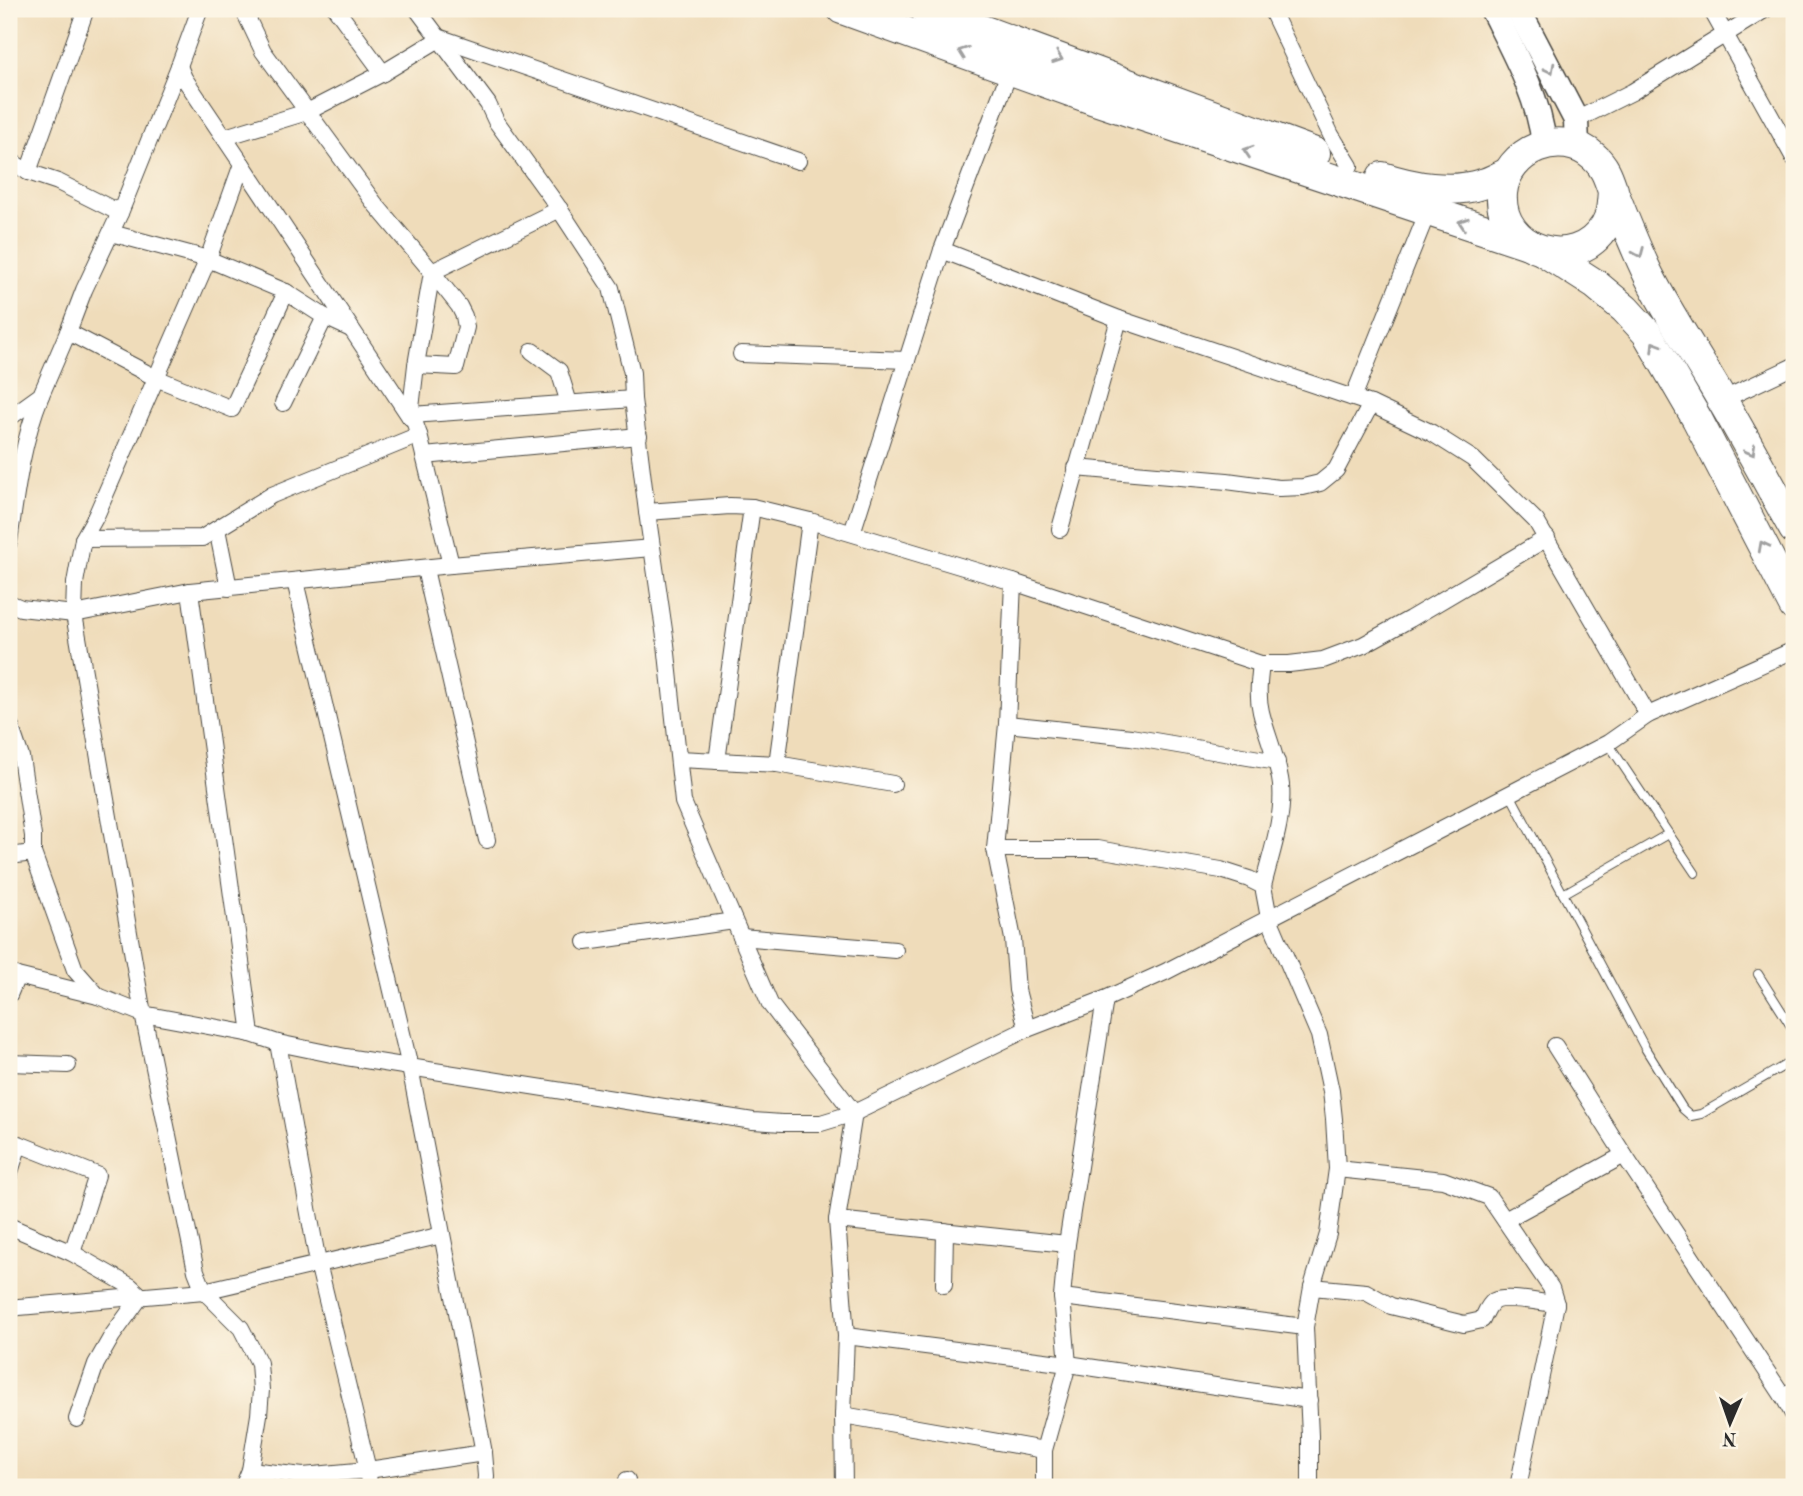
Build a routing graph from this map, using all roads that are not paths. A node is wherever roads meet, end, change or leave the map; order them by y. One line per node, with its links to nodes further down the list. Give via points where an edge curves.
1 (86, 9): 26 (street)
2 (201, 9): 16 (street)
3 (243, 9): 18 (street, via 263,51)
4 (336, 9): 17 (street)
5 (417, 9): 14 (street)
6 (842, 9): 15 (highway, one-way to 6)
7 (925, 9): 15 (highway)
8 (1271, 9): 25 (street)
9 (1492, 9): 21 (main road, via 1528,87)
10 (1518, 9): 19 (main road, one-way to 19)
11 (1711, 9): 13 (street)
12 (1766, 9): 13 (street)
13 (1726, 34): 19 (street); 22 (street)
14 (440, 38): 17 (street); 23 (street); 29 (street)
15 (1016, 57): 25 (highway, one-way to 25); 30 (highway, one-way to 15, via 1092,99); 34 (street)
16 (179, 66): 20 (street); 31 (street)
17 (383, 73): 18 (street)
18 (307, 112): 20 (street); 36 (street)
19 (1576, 133): 21 (highway, via 1560,143); 28 (highway, via 1606,172)
20 (225, 137): 24 (street)
21 (1544, 144): 27 (highway, via 1523,155)
22 (1794, 158)
23 (798, 161)
24 (242, 164): 35 (street); 40 (street)
25 (1350, 166): 27 (highway, via 1419,187 1438,188 1482,185)
26 (15, 168): 31 (street, via 58,182)
27 (1508, 173): 33 (highway, via 1502,192 1504,212 1513,231)
28 (1613, 190): 33 (highway, via 1606,225 1595,239 1563,253); 51 (highway, one-way to 51, via 1648,274)
29 (560, 209): 36 (street); 50 (street, via 611,288)
30 (1427, 211): 33 (highway, one-way to 30); 49 (street)
31 (120, 213): 32 (street)
32 (111, 233): 35 (street); 41 (street)
33 (1536, 248): 79 (highway, one-way to 33, via 1647,333 1595,284)
34 (942, 250): 39 (street); 44 (street)
35 (208, 259): 37 (street); 47 (street)
36 (432, 272): 45 (street); 45 (street, via 459,306 466,327 456,367)
37 (286, 292): 38 (street); 47 (street, via 232,409)
38 (325, 317): 40 (street); 52 (street)
39 (1119, 319): 49 (street); 60 (street)
40 (352, 330): 55 (street)
41 (68, 332): 47 (street); 48 (street)
42 (532, 351): 53 (street, via 559,370)
43 (741, 354): 44 (street)
44 (907, 360): 67 (street)
45 (416, 365): 55 (street)
46 (1794, 366): 51 (street)
47 (156, 378): 69 (street)
48 (41, 395): 56 (street); 70 (street, via 20,467)
49 (1353, 398): 54 (street)
50 (634, 399): 53 (street); 58 (street)
51 (1722, 400): 66 (highway, one-way to 66)
52 (283, 403)
53 (569, 403): 55 (street)
54 (1370, 404): 60 (street, via 1336,470 1320,483 1303,487); 68 (street, via 1432,433 1473,459 1536,521)
55 (411, 416): 57 (street)
56 (9, 418)
57 (419, 435): 59 (street); 64 (street, via 272,495)
58 (639, 436): 59 (street); 62 (street)
59 (424, 456): 72 (street)
60 (1076, 468): 65 (street)
61 (752, 507): 62 (street); 63 (street); 89 (street)
62 (647, 512): 71 (street)
63 (810, 521): 67 (street); 91 (street)
64 (216, 529): 69 (street, via 202,538); 76 (street)
65 (1060, 529)
66 (1794, 529)
67 (852, 533): 75 (street)
68 (1547, 538): 82 (street, via 1363,645 1323,660); 83 (street)
69 (83, 539): 80 (street)
70 (9, 542)
71 (652, 548): 72 (street); 88 (street)
72 (451, 565): 73 (street)
73 (425, 569): 74 (street); 96 (street)
74 (295, 581): 76 (street); 122 (street)
75 (1013, 582): 82 (street); 85 (street)
76 (229, 588): 77 (street)
77 (190, 592): 80 (street); 116 (street)
78 (9, 603): 80 (street)
79 (1794, 606)
80 (74, 614): 113 (street)
81 (1794, 650): 83 (street)
82 (1261, 664): 90 (street, via 1260,710)
83 (1648, 715): 86 (street)
84 (9, 722): 87 (street)
85 (1007, 724): 90 (street, via 1131,737); 97 (street)
86 (1608, 743): 94 (street); 95 (lane)
87 (21, 757): 92 (street); 98 (street)
88 (679, 759): 89 (street); 104 (street, via 683,802)
89 (718, 761): 91 (street)
90 (1277, 762): 101 (street, via 1281,806)
91 (777, 764): 93 (street)
92 (9, 773)
93 (892, 784)
94 (1510, 794): 102 (lane); 103 (street)
95 (1668, 834): 100 (lane); 102 (lane)
96 (487, 840)
97 (995, 849): 101 (street, via 1097,849 1221,870); 114 (street)
98 (33, 853): 99 (street); 111 (street, via 75,970)
99 (9, 856)
100 (1695, 873)
101 (1263, 886): 103 (street)
102 (1563, 894): 119 (lane, via 1645,1048 1691,1116)
103 (1269, 918): 112 (street); 125 (street, via 1319,1035 1331,1091)
104 (734, 921): 105 (street); 106 (street)
105 (741, 937): 107 (street); 123 (street, via 770,1004)
106 (586, 942)
107 (895, 950)
108 (13, 974): 110 (street); 111 (street)
109 (1758, 974): 115 (lane)
110 (9, 995)
111 (98, 996): 113 (street)
112 (1105, 999): 114 (street); 132 (street)
113 (143, 1014): 116 (street); 137 (street, via 196,1271)
114 (1027, 1029): 123 (street)
115 (1794, 1031)
116 (251, 1034): 117 (street)
117 (278, 1043): 122 (street); 134 (street)
118 (1555, 1046): 124 (street)
119 (1794, 1060)
120 (9, 1063): 121 (street)
121 (68, 1065)
122 (410, 1067): 123 (street, via 782,1124 821,1123); 131 (street)
123 (854, 1112): 127 (street)
124 (1624, 1155): 128 (street); 145 (street)
125 (1337, 1169): 128 (street, via 1443,1180 1489,1197); 136 (street, via 1328,1234)
126 (9, 1175): 133 (street, via 19,1144 97,1175)
127 (837, 1220): 130 (street); 143 (street)
128 (1505, 1220): 140 (street, via 1551,1288)
129 (9, 1226): 133 (street)
130 (945, 1231): 132 (street); 135 (street)
131 (442, 1234): 134 (street); 151 (street)
132 (1067, 1244): 139 (street)
133 (72, 1253): 138 (street)
134 (318, 1263): 137 (street); 153 (street)
135 (944, 1284)
136 (1312, 1287): 140 (street, via 1366,1292 1391,1306 1464,1324 1482,1320 1494,1301); 142 (street)
137 (204, 1291): 138 (street); 152 (street, via 241,1328 259,1363 260,1403)
138 (141, 1296): 141 (street); 149 (street, via 96,1364)
139 (1062, 1297): 142 (street); 144 (street)
140 (1556, 1304): 160 (street)
141 (9, 1310)
142 (1305, 1327): 146 (street)
143 (846, 1336): 144 (street); 147 (street)
144 (1068, 1364): 146 (street); 150 (street)
145 (1788, 1393): 148 (street)
146 (1309, 1400): 159 (street)
147 (843, 1415): 150 (street); 157 (street)
148 (1794, 1416)
149 (77, 1419)
150 (1044, 1450): 158 (street)
151 (484, 1453): 153 (street); 156 (street)
152 (250, 1470): 153 (street, via 303,1476); 154 (street)
153 (368, 1471): 155 (street)
154 (243, 1487)
155 (369, 1487)
156 (485, 1487)
157 (844, 1487)
158 (1044, 1487)
159 (1310, 1487)
160 (1518, 1487)

